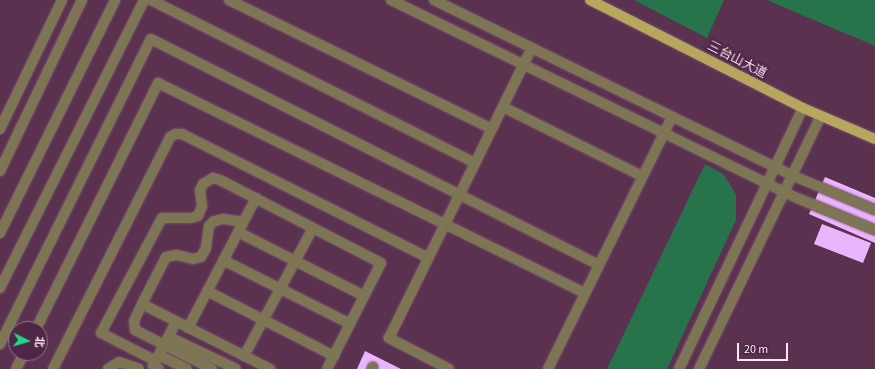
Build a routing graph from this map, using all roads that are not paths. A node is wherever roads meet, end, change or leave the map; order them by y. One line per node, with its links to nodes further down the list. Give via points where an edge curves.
1 (62, 0): 16 (lane)
2 (82, 0): 22 (lane)
3 (115, 0): 35 (lane)
4 (144, 0): 40 (lane)
5 (151, 0): 20 (lane)
6 (229, 0): 17 (lane)
7 (391, 0): 11 (lane)
8 (434, 0): 10 (lane)
9 (590, 0): 13 (main road, 三台山大道)
10 (532, 48): 11 (lane); 15 (lane)
11 (524, 65): 12 (lane); 18 (lane)
12 (503, 107): 17 (lane); 24 (lane)
13 (803, 108): 14 (main road, 三台山大道); 21 (lane)
14 (821, 116): 19 (main road, 三台山大道); 23 (lane)
15 (672, 117): 18 (lane); 21 (lane)
16 (0, 129)
17 (492, 129): 20 (lane)
18 (664, 133): 24 (lane); 25 (lane)
19 (875, 139)
20 (476, 163): 27 (lane)
21 (776, 168): 23 (lane); 25 (lane)
22 (0, 171)
23 (791, 175): 26 (lane); 29 (lane)
24 (642, 176): 39 (lane)
25 (768, 183): 26 (lane); 56 (lane)
26 (784, 191): 33 (lane); 67 (lane)
27 (459, 196): 31 (lane); 39 (lane); 52 (lane, via 151,39)
28 (256, 198): 30 (lane); 32 (lane); 55 (lane, via 213,178 203,184 200,190 202,206 198,216 162,218 101,334)
29 (875, 210)
30 (243, 222): 34 (lane); 45 (lane, via 224,219 214,221 209,226 206,248 201,257 166,257)
31 (445, 224): 36 (lane); 43 (lane); 47 (lane, via 158,83)
32 (313, 228): 38 (lane); 44 (lane, via 381,263)
33 (875, 230)
34 (238, 232): 37 (lane); 38 (lane)
35 (0, 233)
36 (429, 258): 57 (lane, via 182,134 176,134 170,137); 65 (lane, via 389,338)
37 (223, 260): 41 (lane); 42 (lane)
38 (295, 261): 41 (lane); 44 (lane)
39 (599, 265): 43 (lane)
40 (0, 288)
41 (280, 289): 46 (lane); 49 (lane)
42 (207, 291): 46 (lane); 50 (lane)
43 (585, 293): 66 (lane)
44 (364, 296): 49 (lane)
45 (142, 304): 48 (lane); 51 (lane, via 134,321 134,330)
46 (264, 320): 53 (lane); 54 (lane)
47 (40, 321)
48 (176, 322): 50 (lane); 51 (lane)
49 (350, 324): 54 (lane)
50 (188, 328): 53 (lane)
51 (166, 341): 55 (lane); 61 (lane); 62 (lane)
52 (0, 344)
53 (244, 356): 63 (lane)
54 (334, 356): 64 (lane)
55 (158, 362): 60 (lane)
56 (682, 368)
57 (53, 369)
58 (108, 369): 59 (lane, via 120,362)
59 (139, 369)
60 (187, 369)
61 (212, 369)
62 (236, 369)
63 (270, 369)
64 (327, 369)
65 (449, 369)
66 (548, 369)
67 (699, 369)

